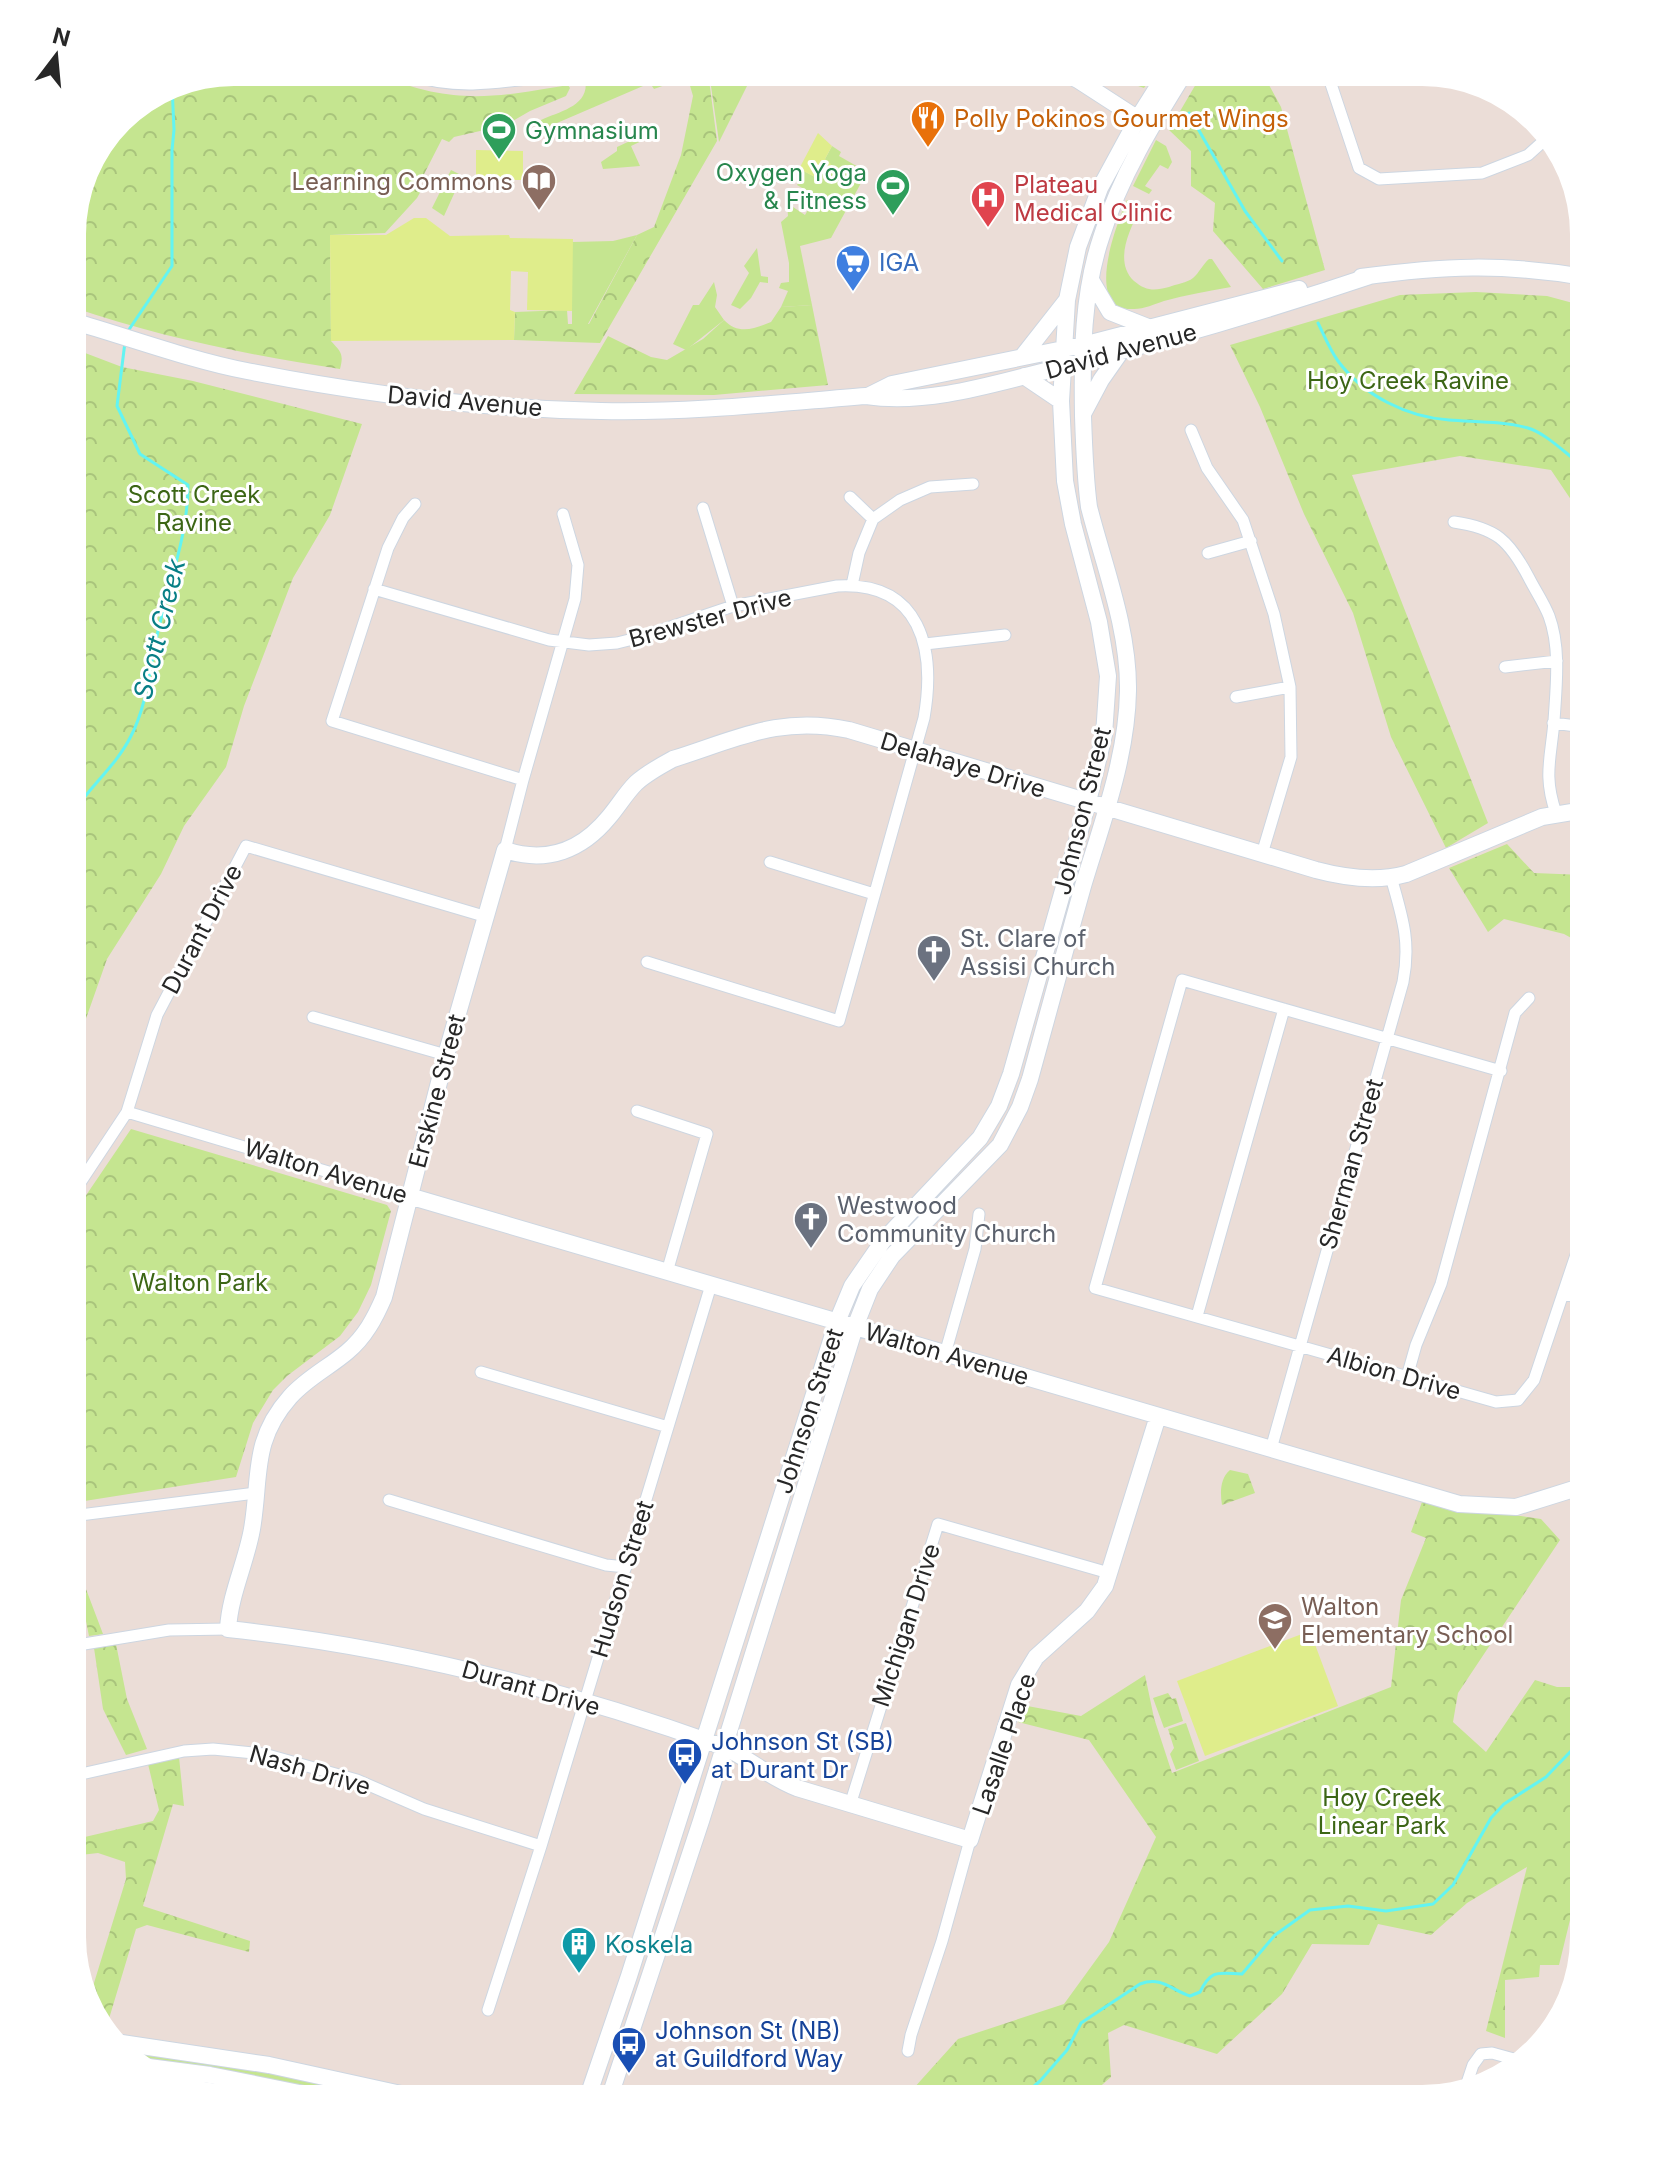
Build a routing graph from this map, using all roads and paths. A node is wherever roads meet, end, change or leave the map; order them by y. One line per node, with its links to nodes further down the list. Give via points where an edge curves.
1 (1087, 86): 5 (main road)
2 (1161, 86): 5 (main road, Johnson Street)
3 (1174, 86): 5 (main road, Johnson Street)
4 (1332, 86): 6 (street, via 1359,168 1379,179 1482,173 1528,155)
5 (1145, 123): 9 (main road, Johnson Street, via 1106,223); 10 (main road, Johnson Street, via 1100,188 1078,247)
6 (1539, 145)
7 (1570, 275): 8 (main road, David Avenue, via 1462,266)
8 (1370, 276): 12 (main road, David Avenue, via 1324,282); 13 (main road, David Avenue)
9 (1091, 280): 12 (main road, via 1110,312); 14 (main road, Johnson Street)
10 (1067, 300): 15 (main road); 16 (main road, Johnson Street)
11 (86, 325): 18 (main road, David Avenue, via 243,371 443,402 600,411)
12 (1148, 327): 14 (main road, David Avenue)
13 (1122, 350): 14 (main road, David Avenue); 20 (main road)
14 (1082, 353): 16 (main road, David Avenue); 20 (main road, Johnson Street)
15 (1022, 357): 16 (main road, David Avenue); 18 (main road, David Avenue, via 892,384)
16 (1063, 358): 17 (main road, David Avenue); 19 (main road, Johnson Street)
17 (1024, 376): 18 (main road, David Avenue, via 893,400); 19 (main road)
18 (866, 396)
19 (1061, 401): 45 (main road, Johnson Street, via 1068,500 1108,676 1104,735)
20 (1083, 414): 46 (main road, Johnson Street, via 1089,507 1127,676 1125,722)
21 (1191, 430): 29 (street)
22 (973, 484): 27 (street, via 930,487)
23 (850, 497): 27 (street)
24 (415, 504): 32 (street, via 388,548)
25 (703, 508): 33 (street)
26 (563, 514): 35 (street, Erskine Street, via 578,565)
27 (873, 519): 31 (street)
28 (1454, 522): 37 (street, via 1482,526 1499,536 1522,566 1550,617)
29 (1251, 541): 30 (street); 39 (street)
30 (1208, 553)
31 (852, 585): 33 (street, Brewster Drive); 36 (street, Brewster Drive, via 893,597 915,620)
32 (374, 589): 35 (street, Brewster Drive); 44 (street, via 332,721)
33 (733, 606): 35 (street, Brewster Drive, via 617,643)
34 (1005, 635): 36 (street)
35 (562, 643): 44 (street, Erskine Street)
36 (925, 644): 43 (street, Brewster Drive, via 928,696)
37 (1557, 661): 38 (street); 41 (street)
38 (1505, 667)
39 (1290, 687): 40 (street); 50 (street, via 1291,757)
40 (1236, 697)
41 (1553, 723): 42 (street); 48 (street, via 1547,775)
42 (1570, 725)
43 (916, 751): 45 (main road, Delahaye Drive); 49 (main road, Delahaye Drive, via 830,726 774,727 658,767 635,784 596,832 567,851 543,856); 53 (street, Brewster Drive)
44 (523, 780): 49 (street, Erskine Street)
45 (1088, 802): 46 (main road, Delahaye Drive); 73 (main road, Johnson Street, via 999,1106 980,1138 883,1241 852,1286)
46 (1107, 807): 50 (main road, Delahaye Drive); 74 (main road, Johnson Street, via 1030,1079 1009,1131 892,1256 870,1289)
47 (1570, 812): 48 (main road, Delahaye Drive)
48 (1556, 813): 52 (main road, Delahaye Drive)
49 (505, 850): 54 (main road, Erskine Street)
50 (1262, 854): 52 (main road, Delahaye Drive, via 1343,877)
51 (770, 862): 53 (street)
52 (1391, 877): 59 (street, Sherman Street, via 1406,927 1407,954)
53 (874, 894): 55 (street, Brewster Drive, via 839,1021)
54 (487, 917): 60 (main road, Erskine Street); 63 (street, Durant Drive, via 246,846 157,1015)
55 (647, 962)
56 (1529, 998): 61 (street, via 1515,1013)
57 (1284, 1009): 59 (street); 72 (street); 72 (street, Albion Drive, via 1182,980 1095,1288)
58 (313, 1017): 60 (street)
59 (1387, 1038): 61 (street); 75 (street, Sherman Street)
60 (446, 1055): 65 (main road, Erskine Street)
61 (1501, 1071): 78 (street, via 1441,1284)
62 (637, 1111): 67 (street, via 707,1134)
63 (127, 1112): 64 (street, Durant Drive); 65 (street, Walton Avenue)
64 (86, 1174)
65 (409, 1196): 67 (main road, Walton Avenue); 83 (main road, Erskine Street, via 377,1315 347,1352 312,1376 279,1411 258,1458)
66 (979, 1214): 76 (street, via 975,1249)
67 (667, 1272): 69 (main road, Walton Avenue)
68 (1570, 1272): 70 (street, Albion Drive)
69 (711, 1285): 73 (main road, Walton Avenue); 80 (street, Hudson Street)
70 (1563, 1293): 71 (street); 78 (street, Albion Drive, via 1534,1380 1518,1400 1496,1402)
71 (1570, 1295)
72 (1197, 1316): 75 (street, Albion Drive)
73 (837, 1322): 74 (main road, Walton Avenue); 91 (main road, Johnson Street)
74 (855, 1327): 76 (main road, Walton Avenue); 92 (main road, Johnson Street)
75 (1300, 1346): 78 (street, Albion Drive); 81 (street, Sherman Street)
76 (945, 1354): 79 (main road, Walton Avenue)
77 (481, 1372): 80 (street)
78 (1407, 1377)
79 (1158, 1416): 81 (main road, Walton Avenue); 87 (main road, Lasalle Place)
80 (668, 1427): 86 (street, Hudson Street)
81 (1271, 1449): 82 (main road, Walton Avenue, via 1459,1504 1516,1507)
82 (1570, 1491)
83 (256, 1493): 85 (street); 88 (main road, Erskine Street)
84 (389, 1500): 86 (street)
85 (86, 1514)
86 (626, 1567): 90 (street, Hudson Street)
87 (1109, 1573): 94 (street, Michigan Drive, via 938,1524); 95 (main road, Lasalle Place, via 1097,1599 1036,1657 1019,1685)
88 (228, 1629): 89 (street, Durant Drive, via 169,1630); 90 (main road, Durant Drive, via 453,1664)
89 (86, 1644)
90 (585, 1703): 91 (main road, Durant Drive); 96 (street, Hudson Street)
91 (705, 1741): 92 (main road, Durant Drive); 105 (main road, Johnson Street)
92 (724, 1747): 94 (main road, Durant Drive, via 782,1783); 106 (main road, Johnson Street)
93 (86, 1773): 96 (street, Nash Drive, via 184,1751 251,1752 357,1780 424,1809)
94 (850, 1805): 95 (main road, Durant Drive)
95 (970, 1840): 99 (street, Lasalle Place)
96 (541, 1846): 97 (street, Hudson Street)
97 (488, 2010)
98 (133, 2044): 104 (main road, via 227,2057)
99 (908, 2051)
100 (1508, 2057): 102 (street, via 1482,2054)
101 (168, 2070): 103 (main road)
102 (1469, 2077)
103 (260, 2085)
104 (358, 2085)
105 (592, 2085)
106 (614, 2085)

